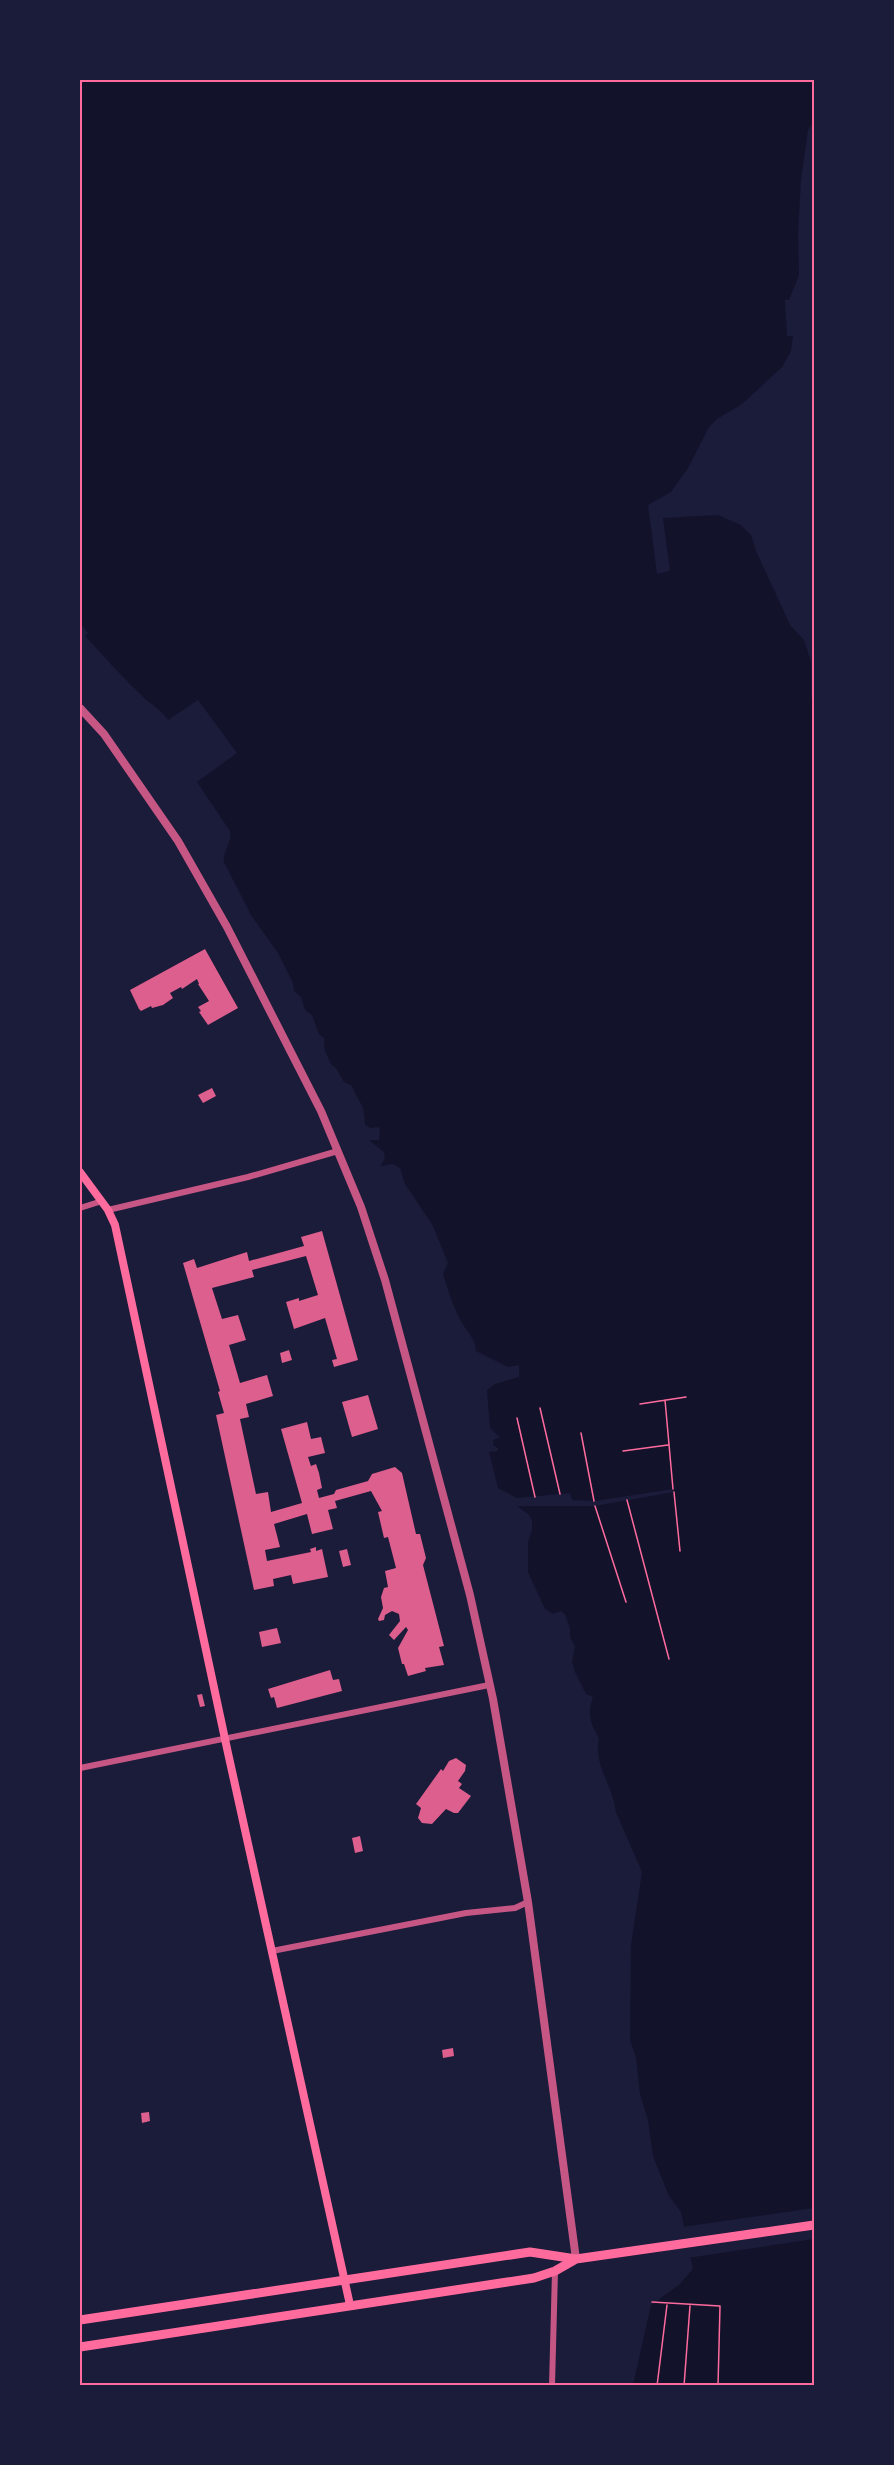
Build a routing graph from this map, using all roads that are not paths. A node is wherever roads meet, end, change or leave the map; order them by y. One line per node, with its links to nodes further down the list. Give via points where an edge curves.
1 (80, 708): 2 (street, via 114,749 199,874)
2 (338, 1151): 6 (street); 7 (street, via 361,1207 399,1330 471,1595)
3 (80, 1172): 4 (main road)
4 (102, 1201): 5 (street); 6 (main road)
5 (80, 1208)
6 (108, 1210): 8 (main road, via 115,1225)
7 (489, 1685): 8 (street); 10 (street)
8 (225, 1738): 9 (street); 11 (main road)
9 (80, 1768)
10 (528, 1902): 11 (street, via 515,1908 455,1915); 13 (street)
11 (272, 1951): 15 (main road)
12 (814, 2225): 13 (main road)
13 (576, 2259): 14 (main road); 15 (main road, via 530,2252)
14 (555, 2271): 16 (main road, via 534,2278); 19 (street)
15 (345, 2280): 16 (main road); 17 (main road)
16 (350, 2305): 18 (main road)
17 (80, 2320)
18 (80, 2347)
19 (552, 2385)

